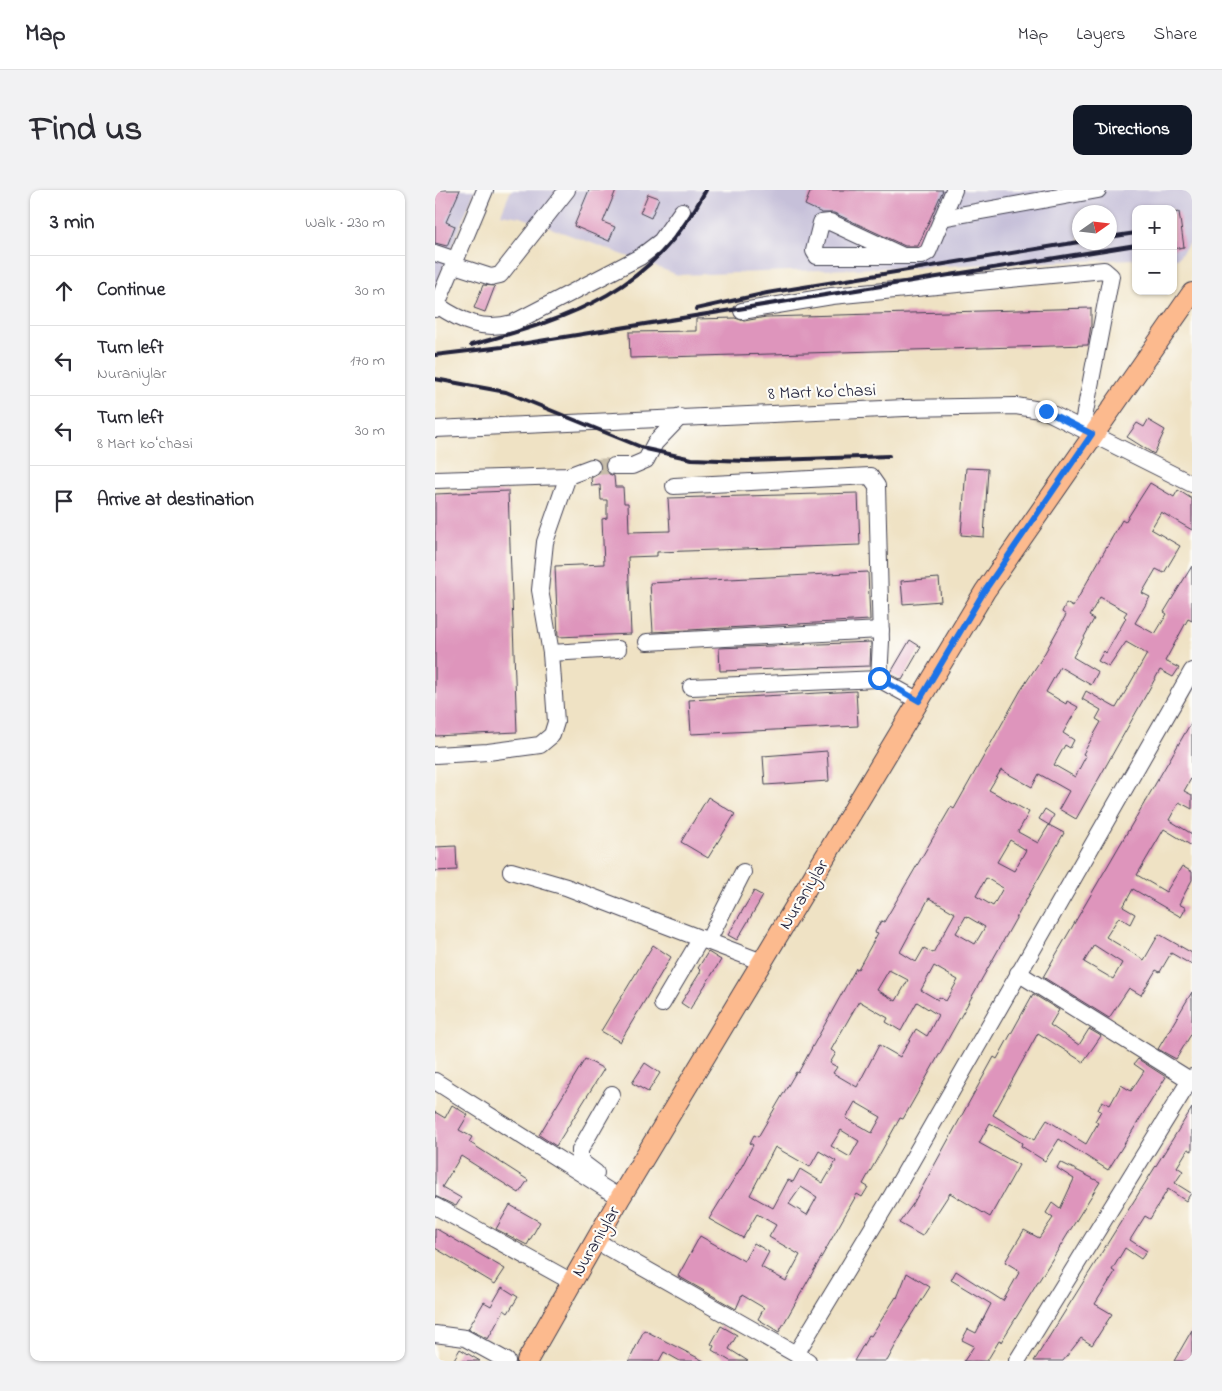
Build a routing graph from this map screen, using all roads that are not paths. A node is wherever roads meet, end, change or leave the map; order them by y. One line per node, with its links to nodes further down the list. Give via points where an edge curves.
1 (485, 190): 9 (street)
2 (567, 190): 9 (street, via 500,275 491,277)
3 (954, 190): 6 (street)
4 (1098, 190): 6 (street)
5 (682, 211): 11 (street, via 661,241 640,256 513,323 501,326 468,323)
6 (942, 218): 8 (street, via 927,252 921,256)
7 (435, 253): 9 (street)
8 (903, 256): 8 (street, via 817,256 814,251 821,223 830,222)
9 (455, 262): 11 (street)
10 (1192, 293): 15 (main road, Nuraniylar)
11 (436, 307)
12 (742, 311): 15 (street, via 832,296 1104,270 1111,276)
13 (680, 417): 14 (street, 8 Mart koʻchasi); 15 (street, 8 Mart koʻchasi, via 1016,406 1046,411); 16 (street, via 655,443 646,460 632,466)
14 (435, 429)
15 (1087, 431): 20 (street, 8 Mart koʻchasi); 29 (main road, Nuraniylar, via 985,590)
16 (614, 466)
17 (593, 467): 18 (street)
18 (568, 476): 19 (street); 25 (street, via 545,542 540,590)
19 (435, 480)
20 (1192, 484)
21 (674, 486): 22 (street, via 870,476 877,486)
22 (881, 630): 23 (street); 27 (street)
23 (647, 642)
24 (618, 649): 25 (street)
25 (551, 653): 30 (street, via 555,722 552,735 540,745)
26 (1192, 671): 35 (street)
27 (879, 678): 28 (street); 29 (street)
28 (691, 687)
29 (919, 701): 34 (main road, Nuraniylar)
30 (435, 755)
31 (511, 871): 33 (street, via 566,886)
32 (743, 872): 33 (street)
33 (705, 940): 34 (street); 36 (street)
34 (762, 962): 40 (main road, Nuraniylar)
35 (1018, 973): 37 (street); 45 (street)
36 (662, 1004)
37 (1191, 1078): 48 (street)
38 (435, 1082): 40 (street)
39 (612, 1094): 40 (street, via 580,1150 580,1161)
40 (622, 1194): 42 (main road, Nuraniylar)
41 (435, 1206): 43 (street)
42 (596, 1241): 43 (main road, Nuraniylar); 45 (street)
43 (572, 1282): 47 (main road, Nuraniylar)
44 (435, 1334): 46 (street, via 465,1338)
45 (802, 1358)
46 (507, 1361)
47 (527, 1361)
48 (1017, 1361)

